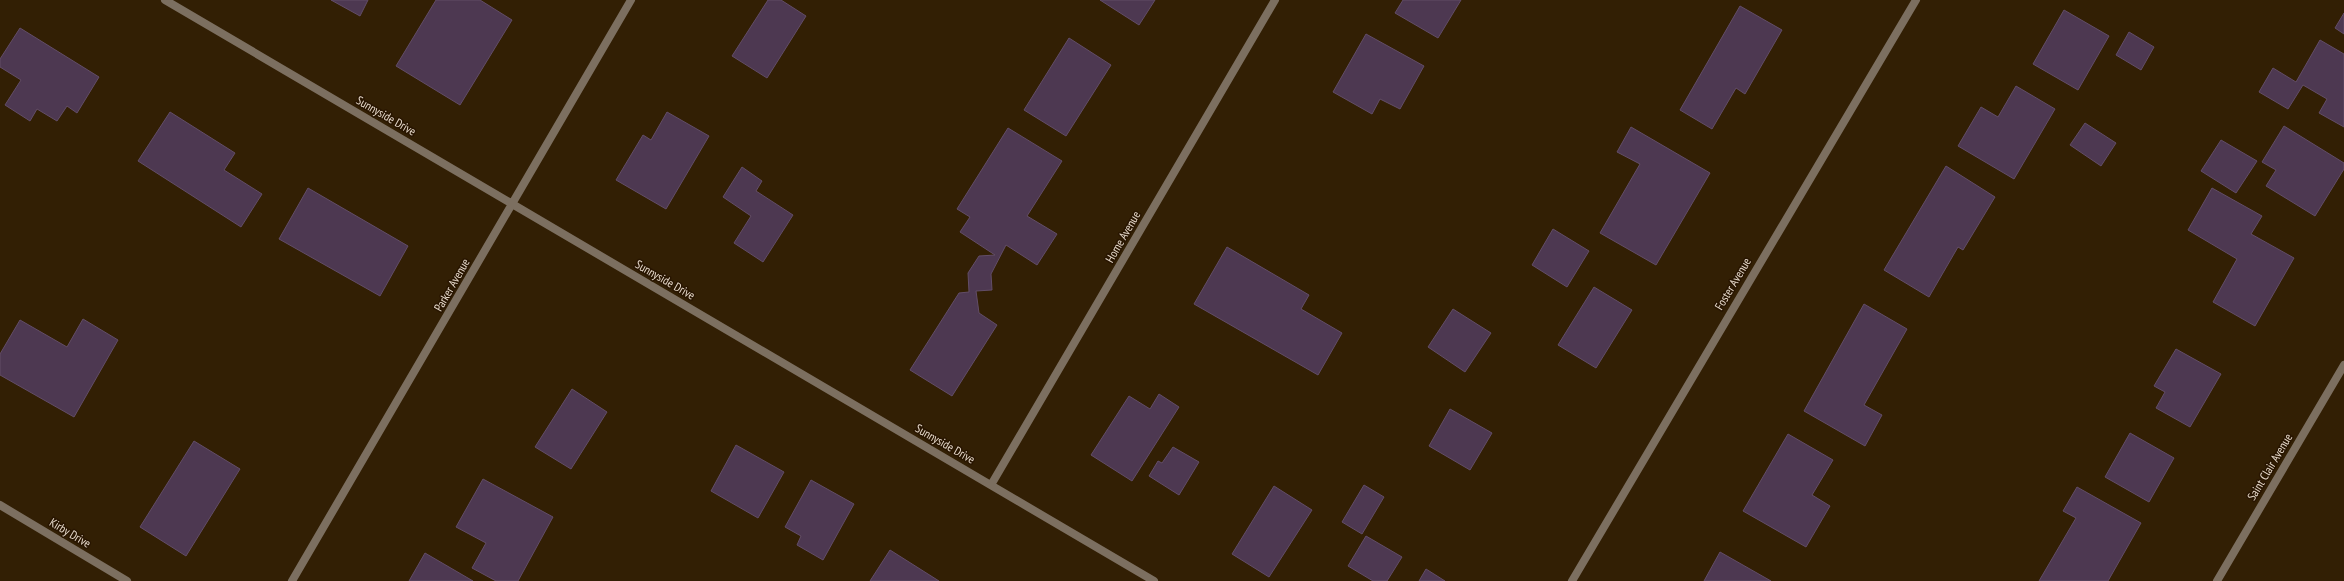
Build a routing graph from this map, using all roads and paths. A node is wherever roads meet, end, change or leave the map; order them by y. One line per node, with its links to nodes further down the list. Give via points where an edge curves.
1 (165, 0): 5 (street, Sunnyside Drive)
2 (631, 0): 5 (street, Parker Avenue)
3 (1275, 0): 7 (street, Home Avenue)
4 (1916, 0): 12 (street, Foster Avenue)
5 (512, 204): 7 (street, Sunnyside Drive); 10 (street, Parker Avenue)
6 (2344, 365): 13 (street, Saint Clair Avenue)
7 (991, 485): 11 (street, Sunnyside Drive)
8 (0, 506): 9 (street, Kirby Drive)
9 (128, 581)
10 (292, 581)
11 (1154, 581)
12 (1572, 581)
13 (2217, 581)

